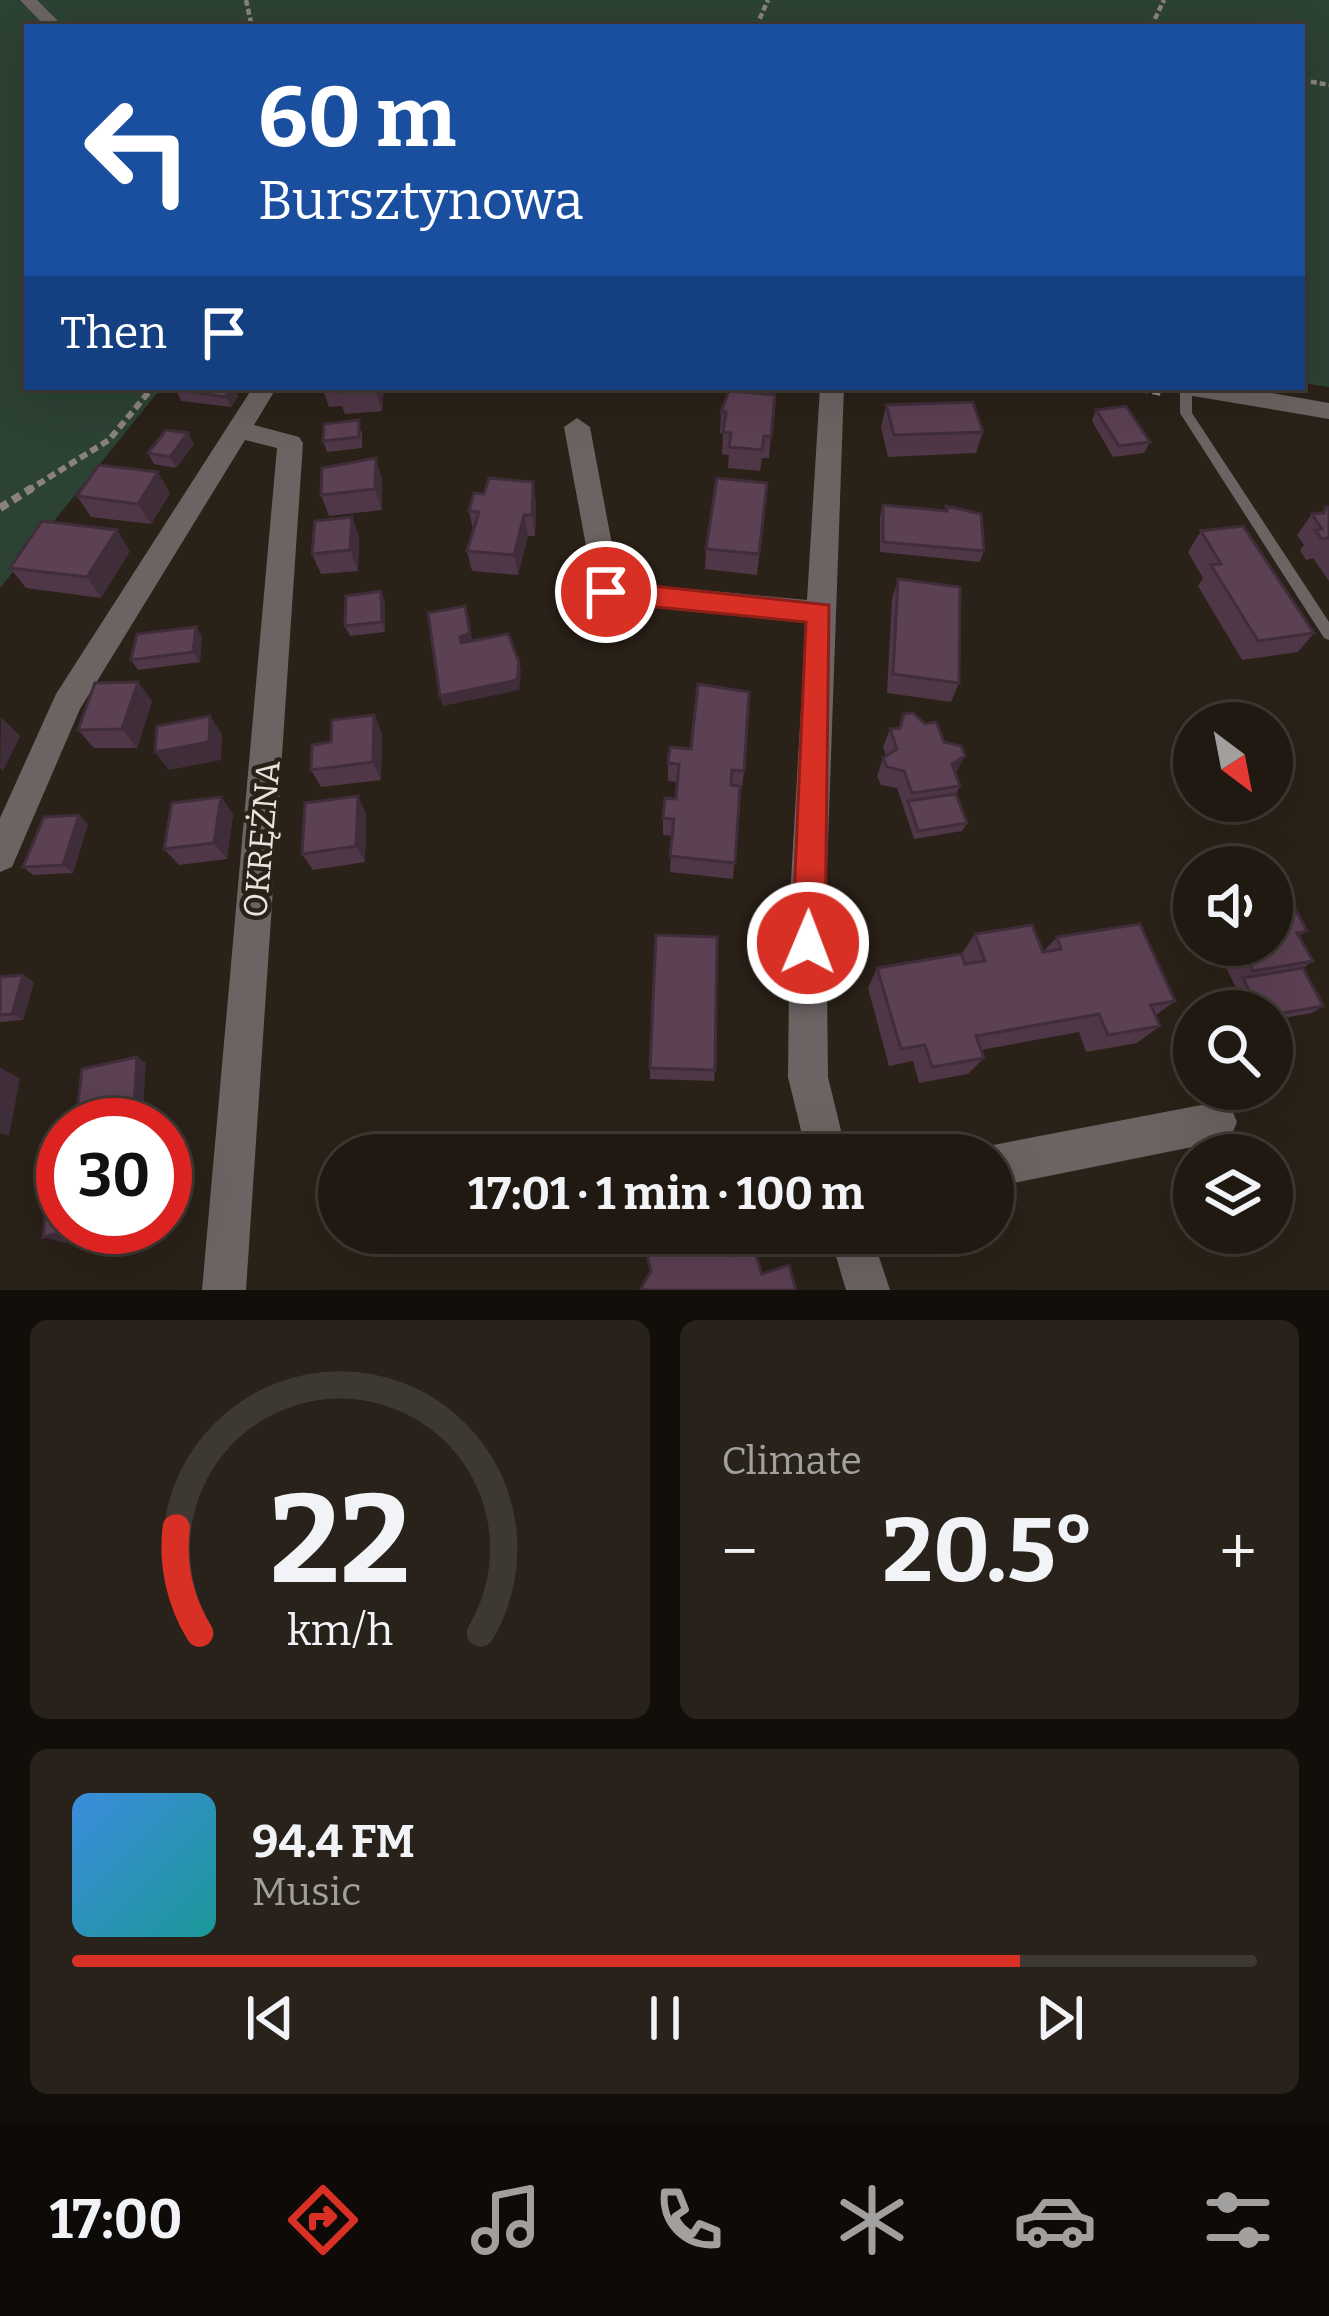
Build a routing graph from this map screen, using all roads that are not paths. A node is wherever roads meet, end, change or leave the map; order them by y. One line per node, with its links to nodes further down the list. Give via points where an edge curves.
1 (28, 0): 2 (street)
2 (53, 24)
3 (263, 390): 9 (street)
4 (832, 390): 10 (street)
5 (1186, 390): 11 (lane, via 1186,413)
6 (1204, 390): 7 (street)
7 (1329, 411)
8 (577, 427): 10 (street, via 606,592)
9 (237, 429): 12 (street, via 67,703); 17 (street, OKRĘŻNA, via 290,443)
10 (820, 613): 14 (street, via 808,1077)
11 (1329, 634)
12 (0, 856)
13 (1217, 1122): 15 (street)
14 (822, 1134)
15 (1014, 1162)
16 (857, 1254): 18 (street)
17 (224, 1290)
18 (868, 1290)

